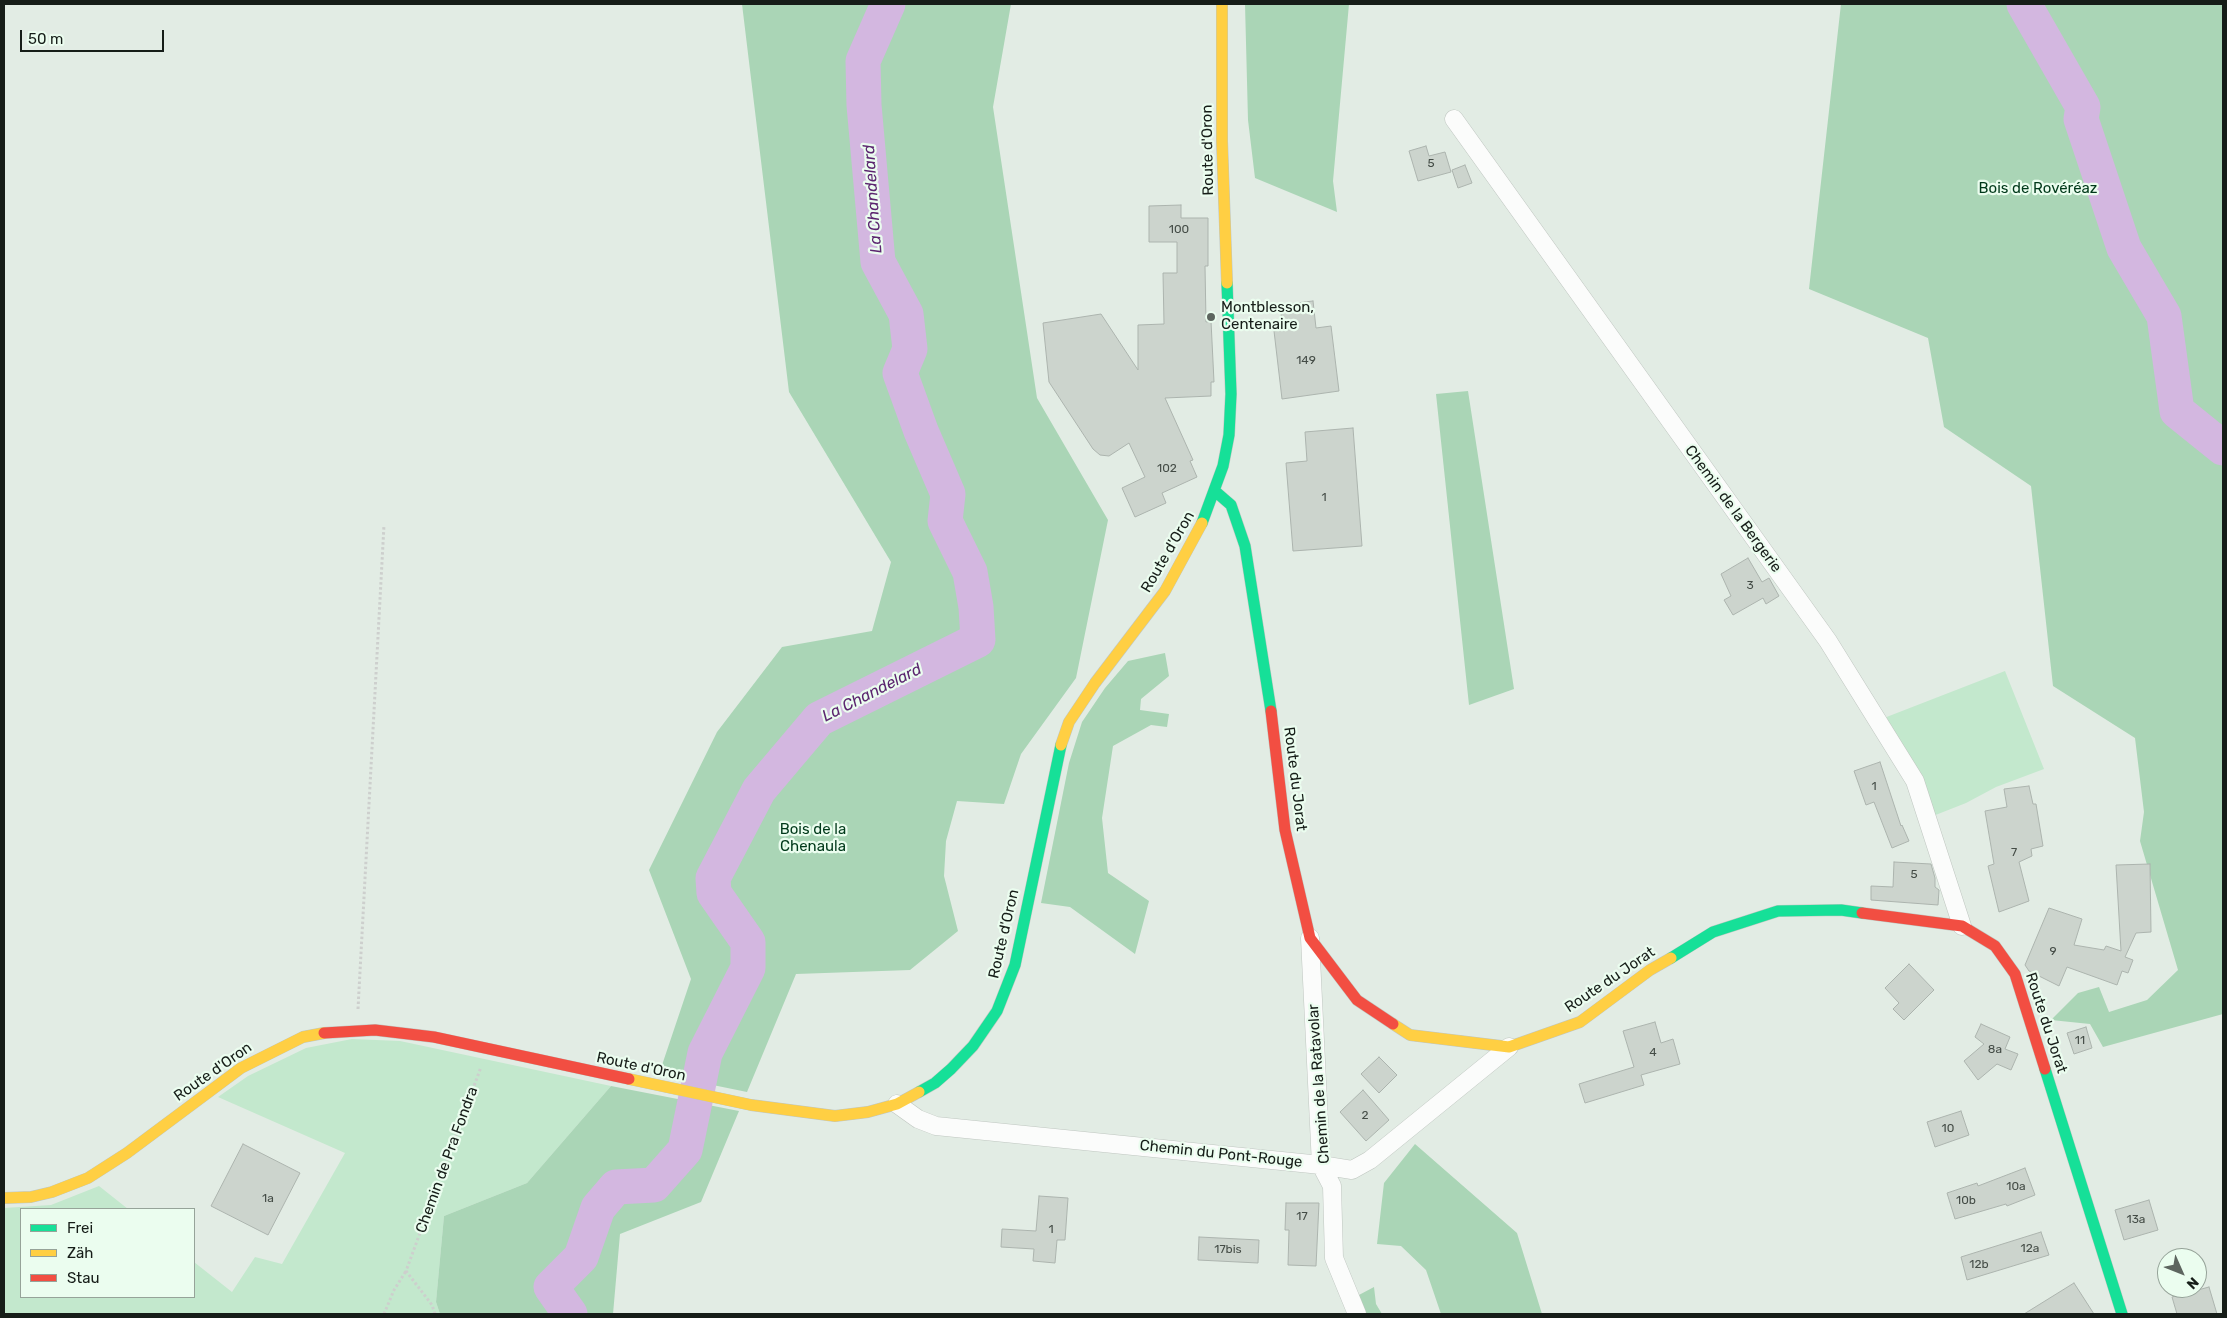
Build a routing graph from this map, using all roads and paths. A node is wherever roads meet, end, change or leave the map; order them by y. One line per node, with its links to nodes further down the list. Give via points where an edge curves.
1 (1222, 4): 3 (main road, Route d'Oron, via 1222,141 1231,394 1229,435)
2 (1454, 119): 5 (street, Chemin de la Bergerie, via 1833,649 1915,782)
3 (1216, 492): 6 (main road, Route du Jorat, via 1231,505 1245,546 1266,671 1285,830); 10 (main road, Route d'Oron, via 1165,591 1069,722 1061,742 1015,965 997,1011 973,1046 951,1069 935,1083)
4 (384, 525): 7 (path)
5 (1962, 926): 8 (main road, Route du Jorat, via 1841,910 1778,911 1713,932 1650,970 1580,1022); 17 (main road, Route du Jorat, via 1995,946 2015,974)
6 (1310, 938): 8 (main road, Route du Jorat, via 1357,1000 1410,1035); 11 (street, Chemin de la Ratavolar)
7 (357, 1030): 9 (main road, Route d'Oron, via 400,1032); 12 (main road, Route d'Oron, via 303,1037 241,1068 110,1165 70,1186 31,1197)
8 (1509, 1046): 11 (street, Chemin du Pont-Rouge, via 1370,1160 1352,1170)
9 (488, 1049): 10 (main road, Route d'Oron, via 661,1087 798,1112 835,1116); 13 (path, Chemin de Pra Fondra)
10 (897, 1104): 11 (street, Chemin du Pont-Rouge, via 918,1119 936,1126)
11 (1321, 1165): 16 (street, Chemin de la Ratavolar, via 1332,1186 1334,1258)
12 (4, 1198)
13 (406, 1271): 14 (path, Chemin de Pra Fondra); 15 (path, via 432,1305)
14 (384, 1314)
15 (435, 1314)
16 (1357, 1314)
17 (2122, 1314)

